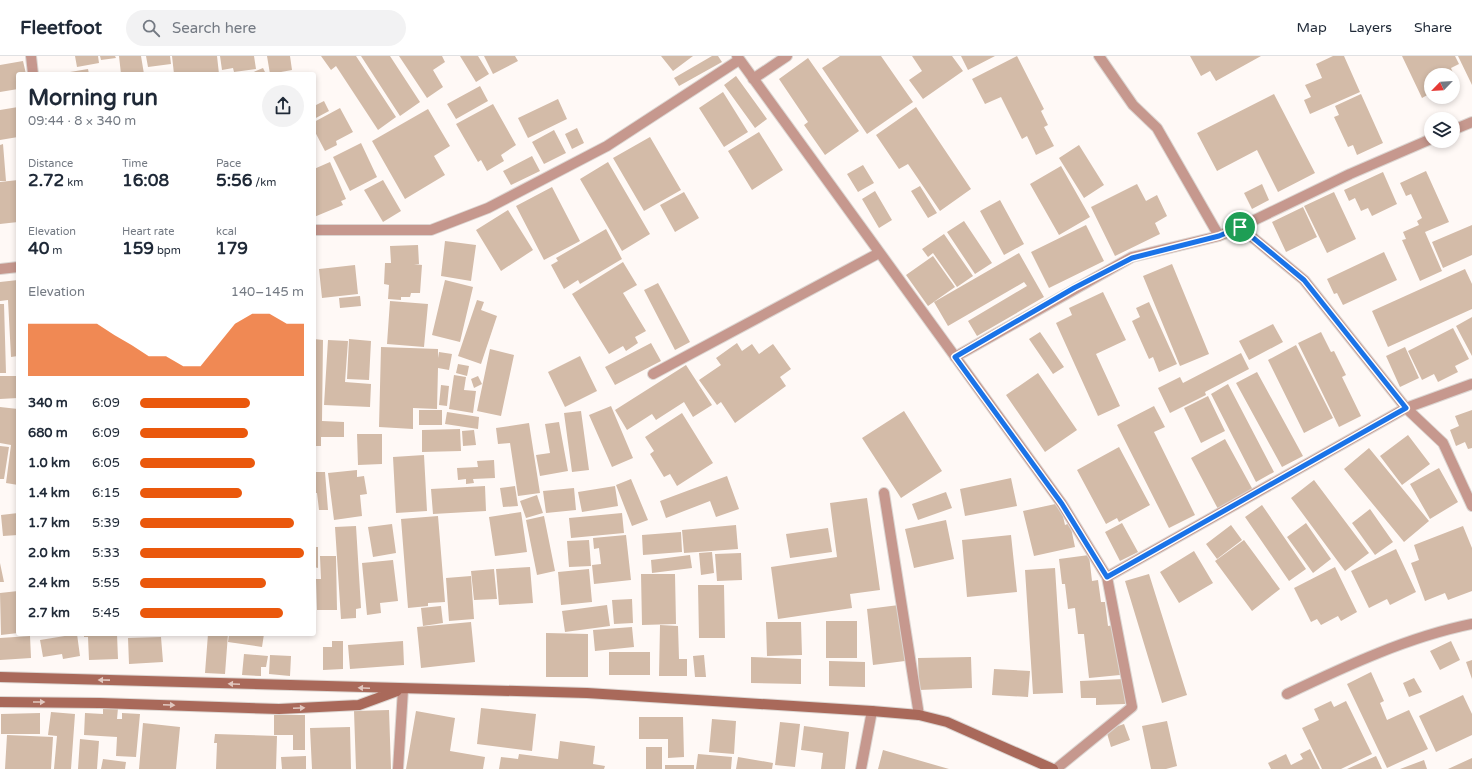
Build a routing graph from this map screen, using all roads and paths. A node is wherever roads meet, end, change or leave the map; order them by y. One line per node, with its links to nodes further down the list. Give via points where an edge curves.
1 (31, 56): 5 (street)
2 (787, 56): 6 (street)
3 (1099, 56): 12 (street, via 1133,105 1157,128)
4 (738, 58): 6 (street); 11 (street, via 607,146 488,208 431,230)
5 (33, 72)
6 (753, 79): 13 (street)
7 (1472, 122): 8 (street)
8 (1460, 127)
9 (1424, 142): 10 (street)
10 (1240, 227): 12 (street); 19 (street, via 1304,280)
11 (316, 230)
12 (1219, 236): 16 (street, via 1132,258 1074,288)
13 (879, 253): 16 (street); 17 (street)
14 (16, 267): 15 (street)
15 (0, 269)
16 (955, 357): 22 (street, via 1062,504)
17 (653, 374)
18 (1472, 384): 19 (street)
19 (1406, 408): 21 (street, via 1443,442); 22 (street)
20 (884, 493): 29 (street)
21 (1472, 506)
22 (1107, 577): 32 (street, via 1132,707)
23 (1472, 624): 26 (street, via 1432,634)
24 (0, 677): 25 (street, one-way to 24)
25 (403, 690): 27 (street, one-way to 25, via 279,708 359,705); 28 (street, via 587,693); 30 (street)
26 (1287, 694)
27 (0, 702)
28 (872, 711): 29 (street); 31 (street)
29 (919, 715): 32 (street, via 947,722)
30 (398, 769)
31 (861, 769)
32 (1055, 769)

